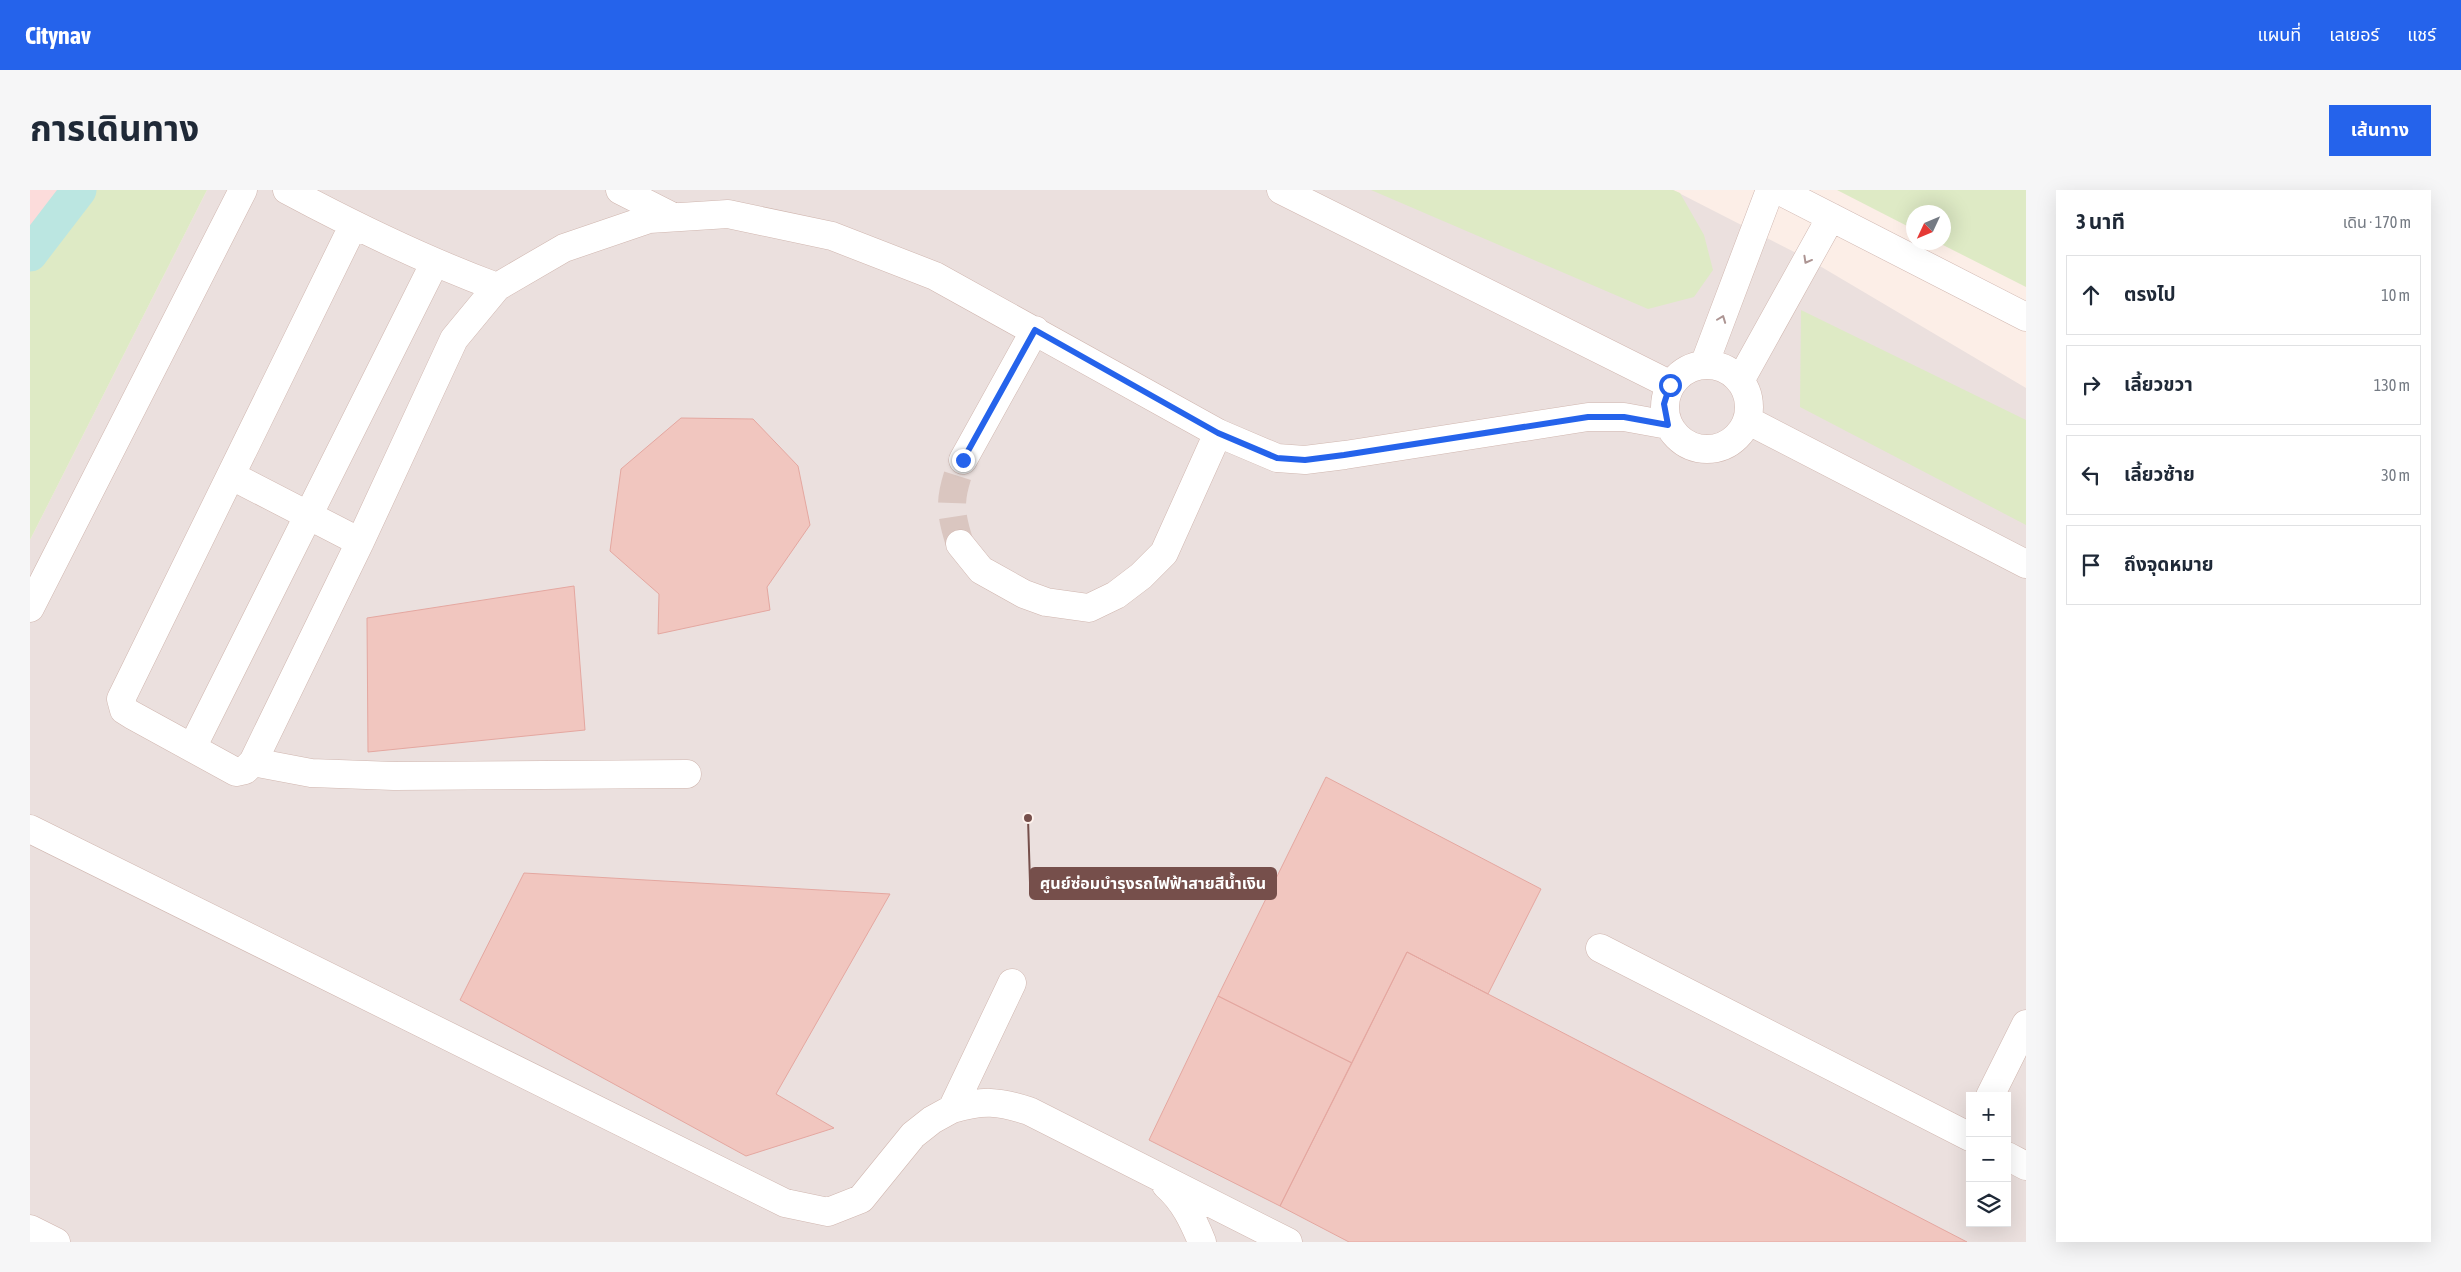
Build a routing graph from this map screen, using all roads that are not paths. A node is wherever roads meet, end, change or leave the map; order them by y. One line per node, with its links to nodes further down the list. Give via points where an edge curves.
1 (243, 190): 26 (lane)
2 (287, 190): 9 (lane)
3 (620, 190): 7 (lane)
4 (1281, 190): 16 (lane)
5 (1770, 190): 14 (lane, one-way to 5)
6 (1778, 190): 8 (lane)
7 (673, 217): 11 (lane, via 649,219 564,248); 13 (lane, via 728,214 832,236 935,276)
8 (1830, 217): 12 (lane); 15 (lane, one-way to 15)
9 (353, 226): 10 (lane); 21 (lane)
10 (434, 264): 11 (lane); 22 (lane)
11 (497, 287): 23 (lane, via 454,339)
12 (2026, 317)
13 (1035, 330): 19 (lane); 20 (lane)
14 (1704, 365): 15 (lane, via 1724,369); 16 (lane, via 1685,371)
15 (1740, 381): 17 (lane, via 1749,400)
16 (1670, 385): 18 (lane, via 1664,404)
17 (1747, 420): 18 (lane, via 1737,438 1719,448 1699,450 1680,440); 25 (lane)
18 (1668, 425): 19 (lane, via 1624,417 1588,417 1305,460 1277,458)
19 (1218, 433): 24 (lane, via 1164,553 1116,595 1089,608 1046,602 1024,594 981,570)
20 (963, 460)
21 (232, 476): 22 (lane); 27 (lane, via 121,699 124,710)
22 (308, 516): 23 (lane); 27 (lane)
23 (360, 542): 28 (lane)
24 (960, 544)
25 (2026, 564)
26 (30, 608)
27 (192, 748): 28 (lane, via 236,772 245,770)
28 (253, 762): 29 (lane, via 311,773)
29 (687, 774)
30 (30, 829): 35 (lane, via 785,1203 828,1212 861,1198 914,1135)
31 (1600, 948): 36 (lane)
32 (1012, 983): 35 (lane)
33 (2026, 1024): 34 (lane)
34 (1992, 1092)
35 (952, 1109): 39 (lane, via 977,1102 1003,1103 1029,1111)
36 (1966, 1134)
37 (2011, 1158): 38 (lane)
38 (2026, 1166)
39 (1154, 1174): 42 (lane, via 1178,1196 1193,1219); 43 (lane)
40 (30, 1229): 41 (lane)
41 (56, 1242)
42 (1202, 1242)
43 (1288, 1242)

